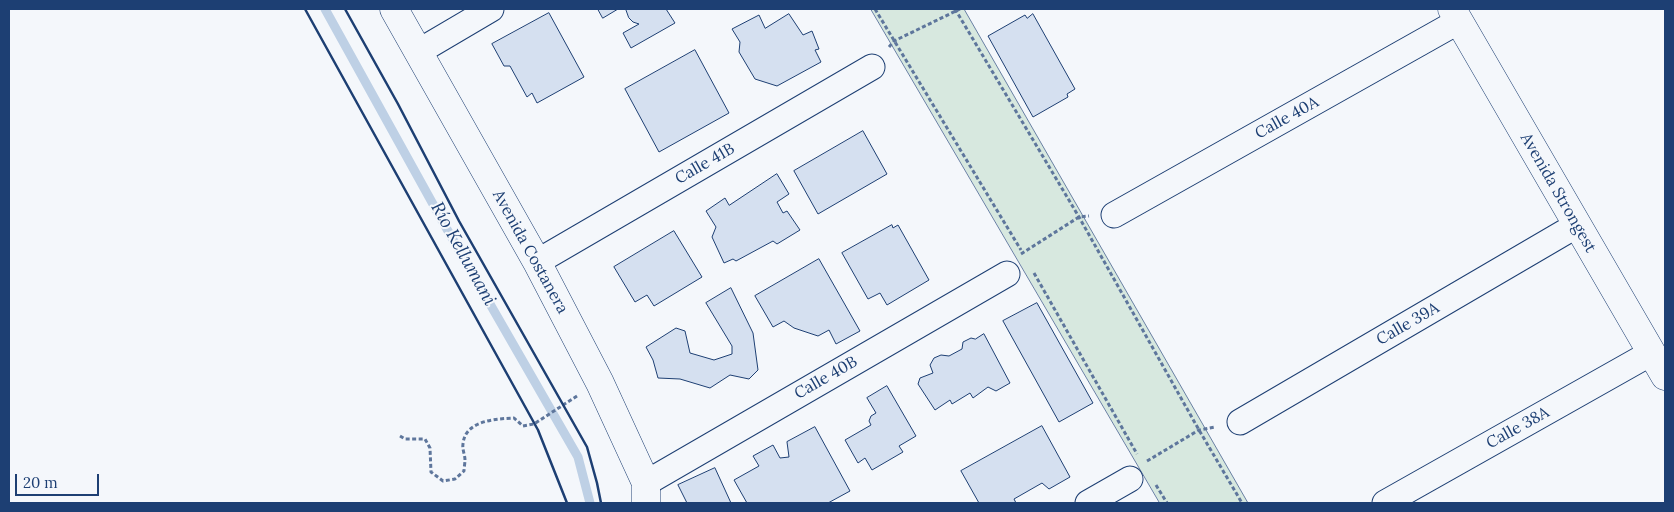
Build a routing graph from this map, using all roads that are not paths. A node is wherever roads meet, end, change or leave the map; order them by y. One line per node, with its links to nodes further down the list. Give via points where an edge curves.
1 (394, 9): 4 (street, Avenida Costanera)
2 (492, 9): 4 (street)
3 (1456, 15): 6 (street, Calle 40A); 7 (street, Avenida Strongest)
4 (418, 52): 8 (street, Avenida Costanera)
5 (872, 67): 8 (street, Calle 41B)
6 (1114, 215)
7 (1577, 226): 10 (street, Avenida Strongest); 12 (street, Calle 39A)
8 (537, 262): 14 (street, Avenida Costanera, via 600,383)
9 (1007, 274): 14 (street, Calle 40B)
10 (1651, 353): 11 (street, Avenida Strongest); 16 (street, Calle 38A)
11 (1665, 376)
12 (1240, 422)
13 (1130, 479): 15 (street)
14 (646, 493)
15 (1088, 503)
16 (1385, 503)

